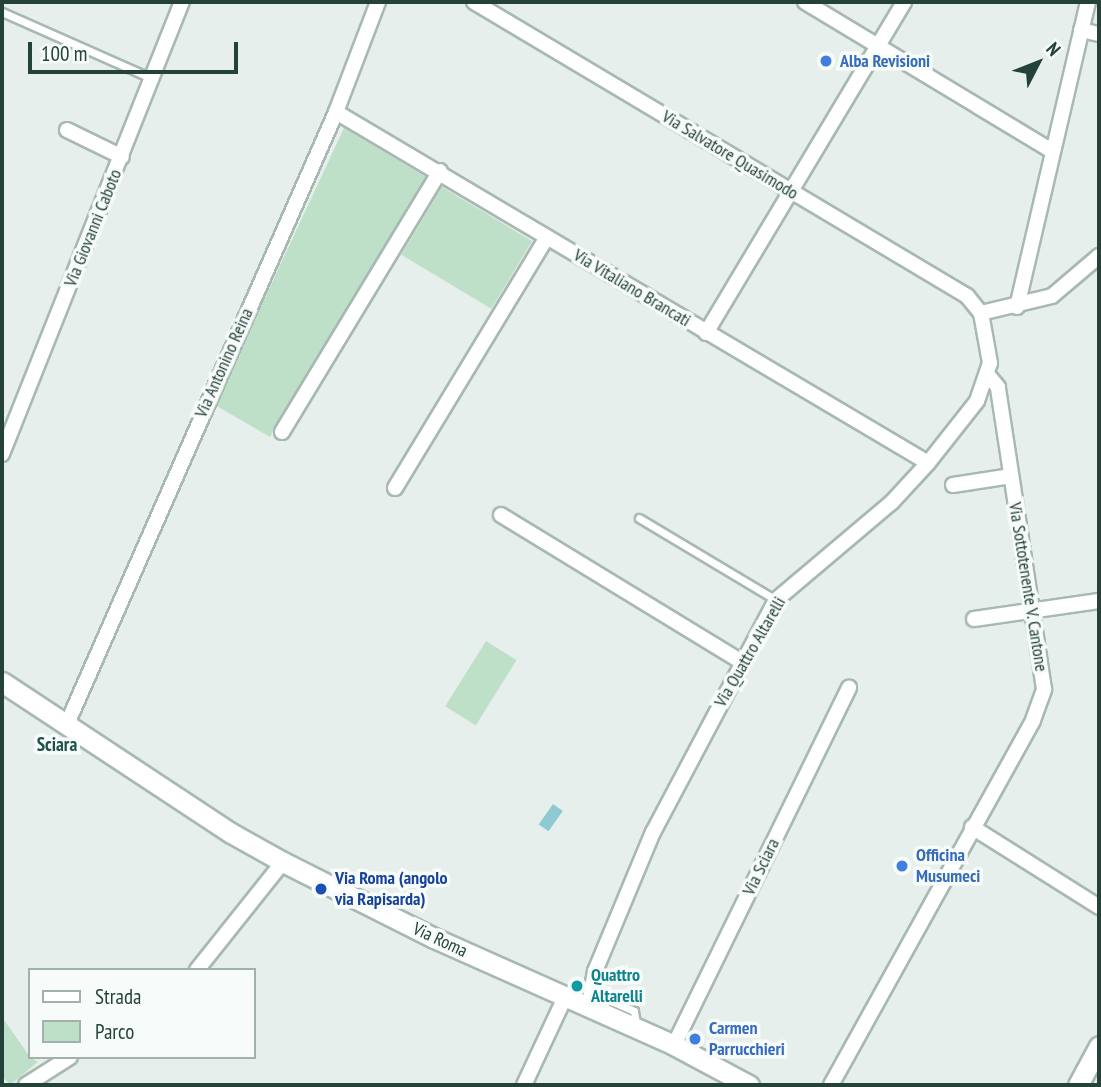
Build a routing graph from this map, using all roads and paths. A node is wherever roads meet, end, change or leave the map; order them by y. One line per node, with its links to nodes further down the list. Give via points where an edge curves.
1 (182, 2): 11 (street, Via Giovanni Caboto)
2 (378, 2): 12 (street, Via Antonino Reina)
3 (474, 2): 17 (street, Via Salvatore Quasimodo)
4 (805, 2): 10 (street)
5 (904, 2): 10 (street)
6 (1086, 3): 8 (street)
7 (2, 12): 11 (lane)
8 (1081, 30): 9 (street); 14 (street)
9 (1099, 34)
10 (878, 46): 14 (street); 17 (street)
11 (153, 79): 15 (street, Via Giovanni Caboto)
12 (337, 112): 16 (street, Via Vitaliano Brancati); 39 (street, Via Antonino Reina)
13 (67, 130): 15 (street)
14 (1052, 151): 20 (street)
15 (122, 157): 25 (street, Via Giovanni Caboto)
16 (440, 171): 18 (street, Via Vitaliano Brancati); 24 (street)
17 (790, 191): 21 (street, Via Salvatore Quasimodo, via 967,296); 22 (street)
18 (547, 237): 22 (street, Via Vitaliano Brancati); 29 (street)
19 (1099, 256): 20 (street, via 1052,296)
20 (1017, 307): 21 (street)
21 (981, 313): 23 (street, Via Quattro Altarelli)
22 (706, 333): 26 (street, Via Vitaliano Brancati)
23 (988, 375): 26 (street, Via Quattro Altarelli, via 977,401); 27 (street, Via Sottotenente V. Cantone, via 998,387)
24 (282, 432)
25 (2, 454)
26 (928, 463): 32 (street, Via Quattro Altarelli, via 892,502)
27 (1011, 476): 28 (street); 34 (street, Via Sottotenente V. Cantone)
28 (953, 485)
29 (395, 488)
30 (501, 515): 36 (street)
31 (639, 518): 32 (lane)
32 (776, 600): 36 (street, Via Quattro Altarelli)
33 (1099, 601): 34 (street)
34 (1032, 610): 35 (street); 40 (street, Via Sottotenente V. Cantone, via 1044,689 1033,720)
35 (974, 619)
36 (740, 662): 45 (street, Via Quattro Altarelli, via 653,832 595,971)
37 (2, 682): 39 (main road, Via Roma)
38 (849, 688): 46 (street, Via Sciara)
39 (67, 724): 41 (main road, Via Roma, via 231,833)
40 (972, 827): 42 (street); 52 (street, Via Sottotenente V. Cantone)
41 (283, 862): 43 (street); 44 (main road, Via Roma, via 425,934)
42 (1099, 907)
43 (200, 968)
44 (565, 997): 45 (main road, Via Roma); 51 (street)
45 (590, 999): 46 (main road, Via Roma)
46 (674, 1045): 49 (main road, Via Roma)
47 (1099, 1046): 53 (main road)
48 (66, 1059): 50 (street)
49 (740, 1083)
50 (26, 1085)
51 (524, 1085)
52 (831, 1085)
53 (1079, 1085)

